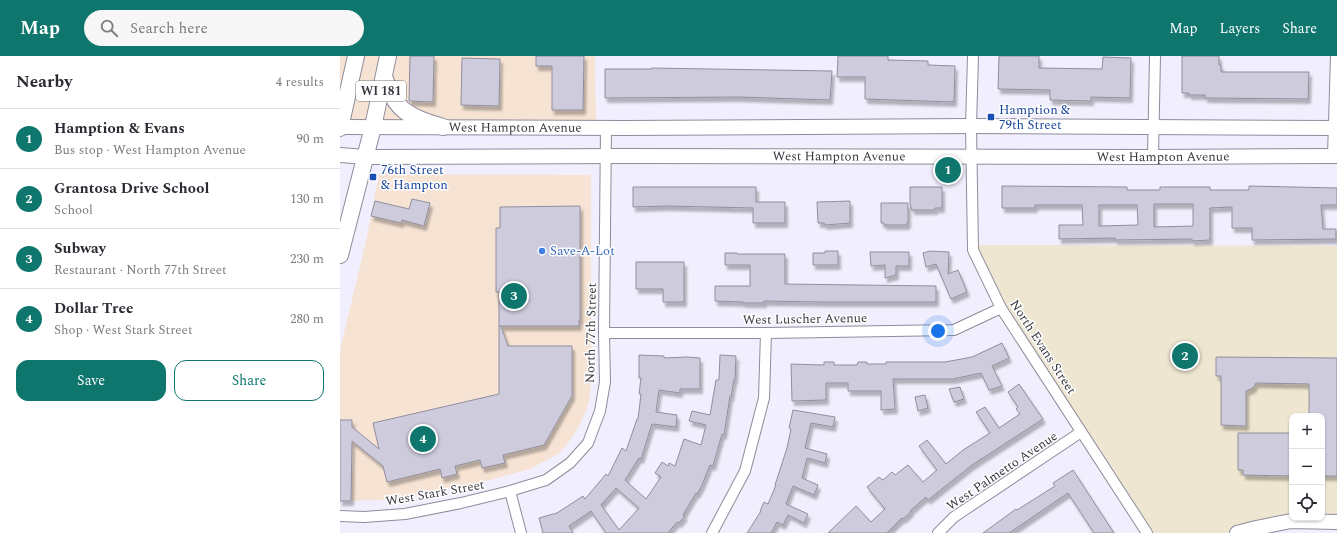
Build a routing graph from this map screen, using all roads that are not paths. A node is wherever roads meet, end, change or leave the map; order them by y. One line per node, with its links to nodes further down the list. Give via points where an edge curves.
1 (356, 56): 8 (main road, WI 181)
2 (388, 56): 6 (main road, WI 181)
3 (973, 56): 7 (street, North Evans Street)
4 (1155, 56): 11 (street)
5 (1336, 56): 13 (street)
6 (384, 76): 9 (main road, WI 181); 10 (main road, via 394,99 405,112 422,121)
7 (971, 126): 11 (main road, West Hampton Avenue); 12 (main road, West Hampton Avenue); 18 (street, North Evans Street)
8 (340, 127): 9 (main road, West Hampton Avenue)
9 (374, 127): 10 (main road, West Hampton Avenue); 17 (main road, WI 181)
10 (443, 127): 12 (main road, West Hampton Avenue)
11 (1153, 127): 13 (main road, West Hampton Avenue); 19 (street)
12 (606, 128): 15 (street, North 77th Street)
13 (1335, 128): 16 (street)
14 (340, 156): 17 (main road, West Hampton Avenue)
15 (606, 156): 17 (main road, West Hampton Avenue); 18 (main road, West Hampton Avenue); 22 (street, North 77th Street)
16 (1335, 156): 19 (main road, West Hampton Avenue)
17 (366, 157): 20 (main road, WI 181)
18 (972, 157): 19 (main road, West Hampton Avenue); 21 (street, North Evans Street, via 973,250)
19 (1153, 157)
20 (340, 255)
21 (1001, 308): 23 (street, West Luscher Avenue, via 954,330); 24 (street, North Evans Street)
22 (604, 333): 23 (street, West Luscher Avenue); 25 (street, North 77th Street, via 605,382 600,411 588,444 570,463 546,480)
23 (766, 333): 29 (street, via 764,398 745,471)
24 (1082, 432): 30 (street, West Palmetto Avenue, via 954,517); 31 (street, North Evans Street)
25 (510, 491): 26 (street, West Stark Street, via 405,514); 28 (street)
26 (340, 516)
27 (1337, 522): 32 (main road, via 1291,521)
28 (521, 533)
29 (712, 533)
30 (938, 533)
31 (1147, 533)
32 (1237, 533)

